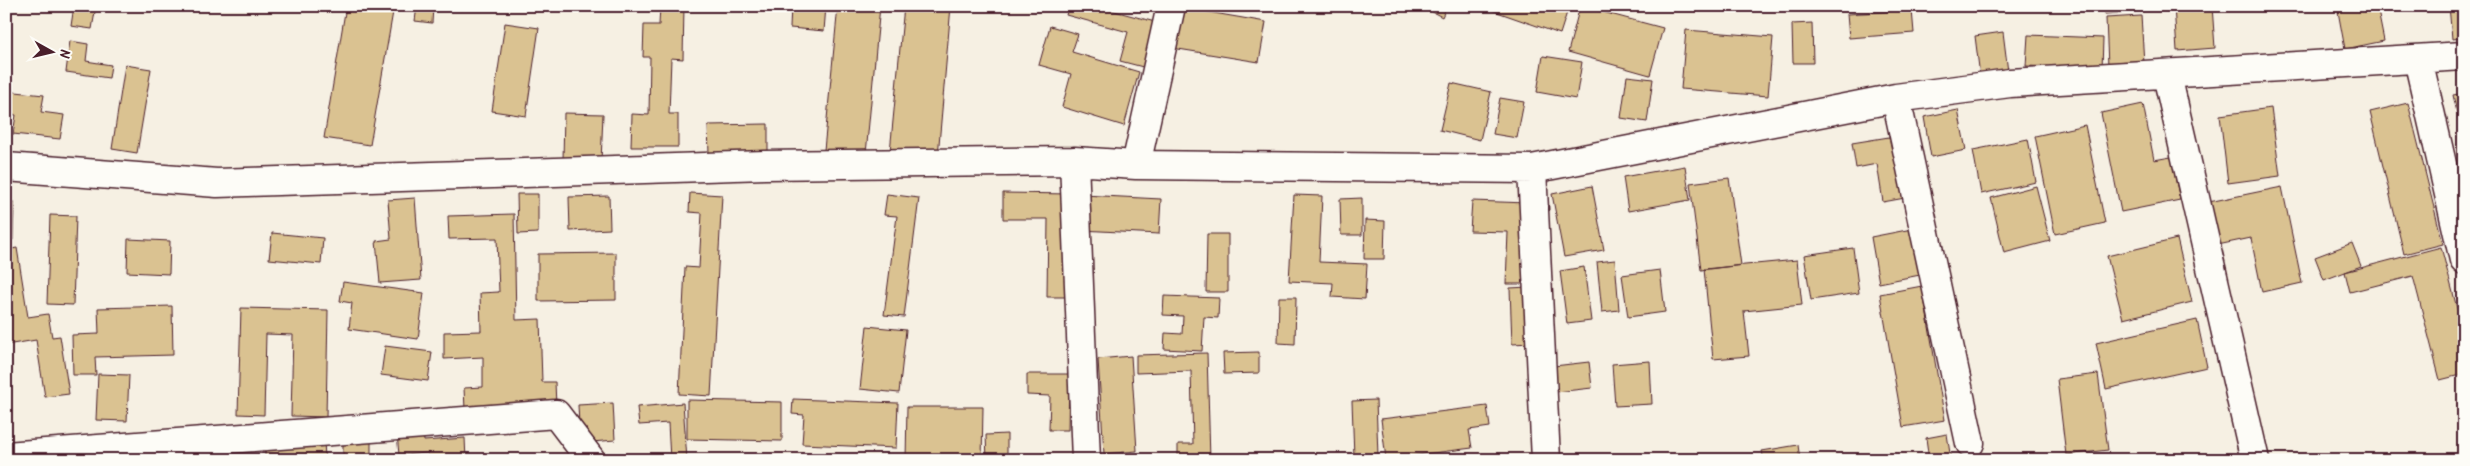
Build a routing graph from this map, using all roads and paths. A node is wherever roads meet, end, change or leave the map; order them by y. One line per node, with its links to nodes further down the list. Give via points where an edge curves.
1 (1171, 6): 7 (street)
2 (2464, 56): 3 (street)
3 (2418, 59): 4 (street); 10 (street)
4 (2167, 75): 5 (street, via 2010,83); 16 (street)
5 (1896, 98): 9 (street); 11 (street)
6 (1074, 161): 7 (street); 8 (street, via 765,165 217,183); 14 (street)
7 (1136, 165): 9 (street)
8 (6, 167)
9 (1532, 169): 15 (street)
10 (2464, 260)
11 (1970, 443)
12 (6, 456): 13 (street, via 556,414)
13 (591, 460)
14 (1086, 460)
15 (1546, 460)
16 (2255, 460)

